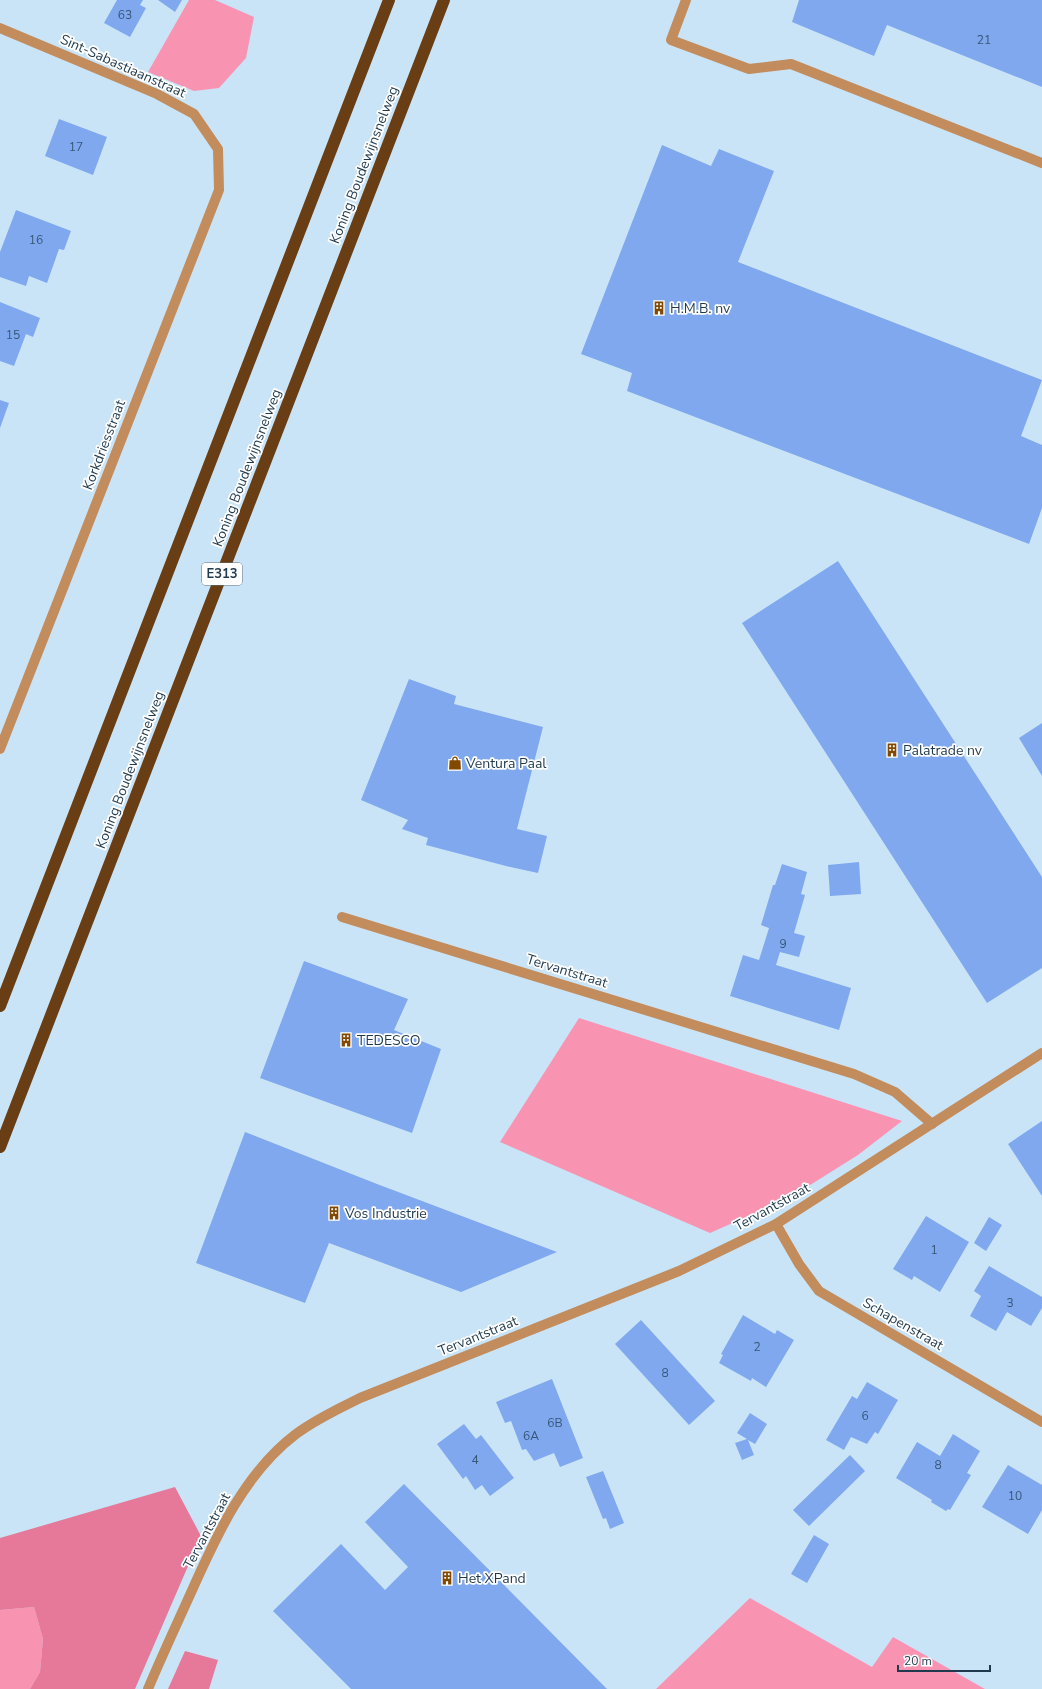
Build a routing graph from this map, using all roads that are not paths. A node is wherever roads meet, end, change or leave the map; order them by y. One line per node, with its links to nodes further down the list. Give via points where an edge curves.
1 (389, 0): 9 (highway)
2 (444, 0): 12 (highway, Koning Boudewijnsnelweg / E313)
3 (686, 0): 6 (street, via 671,40 749,69 791,64)
4 (0, 28): 5 (street, Sint-Sabastiaanstraat, via 157,94 188,110 194,114)
5 (218, 149): 7 (street, Korkdriesstraat, via 219,190)
6 (1042, 163)
7 (0, 749)
8 (342, 917): 11 (street, Tervantstraat, via 854,1074 895,1092)
9 (0, 1006)
10 (1042, 1054): 11 (street, Tervantstraat)
11 (932, 1124): 13 (street, Tervantstraat)
12 (0, 1147)
13 (776, 1224): 14 (street, Schapenstraat, via 799,1264 819,1291); 15 (street, Tervantstraat, via 679,1271 360,1398 326,1414 296,1434 271,1457 250,1482 226,1520)
14 (1042, 1422)
15 (148, 1689)

